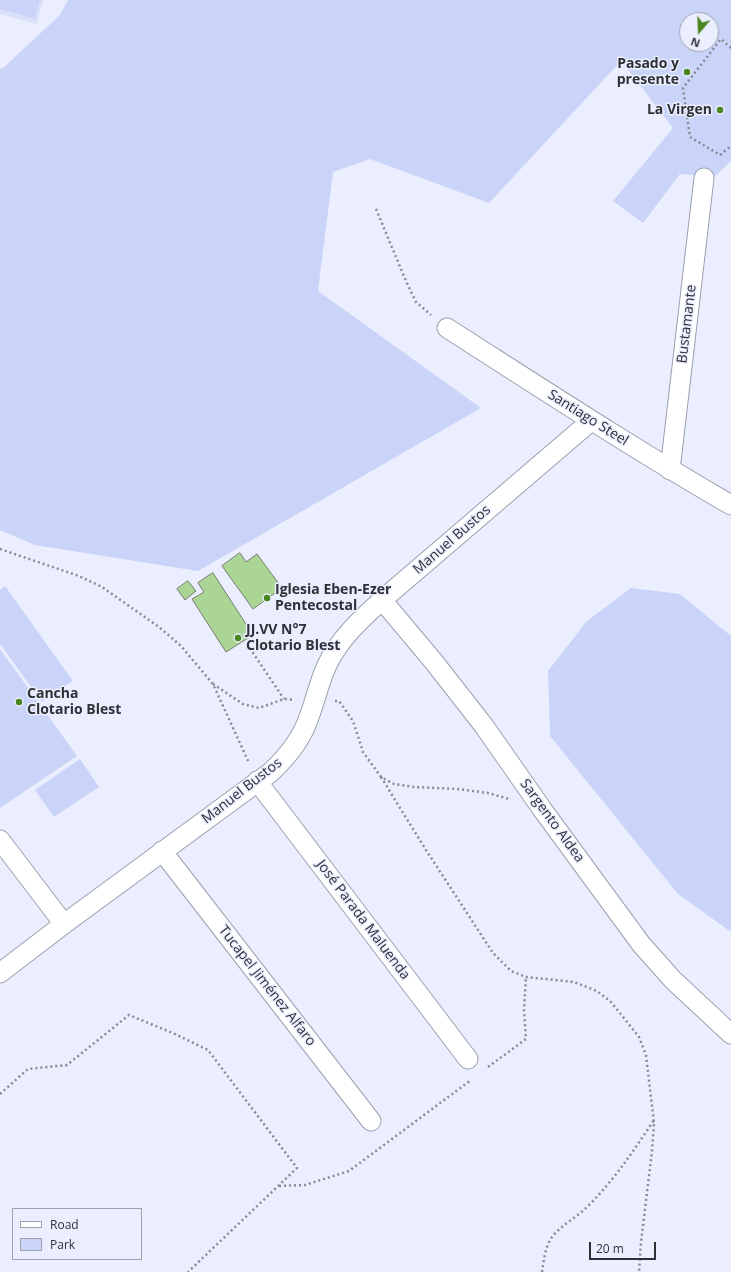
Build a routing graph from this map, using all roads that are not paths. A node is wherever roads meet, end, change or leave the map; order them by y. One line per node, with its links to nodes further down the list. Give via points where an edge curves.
1 (704, 178): 4 (street, Bustamante)
2 (446, 328): 3 (street, Santiago Steel)
3 (591, 421): 4 (street, Santiago Steel); 6 (street, Manuel Bustos)
4 (670, 470): 5 (street, Santiago Steel)
5 (731, 505)
6 (382, 600): 7 (street, Manuel Bustos, via 350,630 337,647 294,747); 12 (street, Sargento Aldea, via 484,726 542,809 657,963)
7 (257, 782): 9 (street, Manuel Bustos); 13 (street, José Parada Maluenda)
8 (0, 840): 10 (street)
9 (162, 851): 10 (street, Manuel Bustos); 14 (street, Tucapel Jiménez Alfaro)
10 (64, 924): 11 (street, Manuel Bustos)
11 (0, 973)
12 (731, 1034)
13 (468, 1059)
14 (371, 1121)

